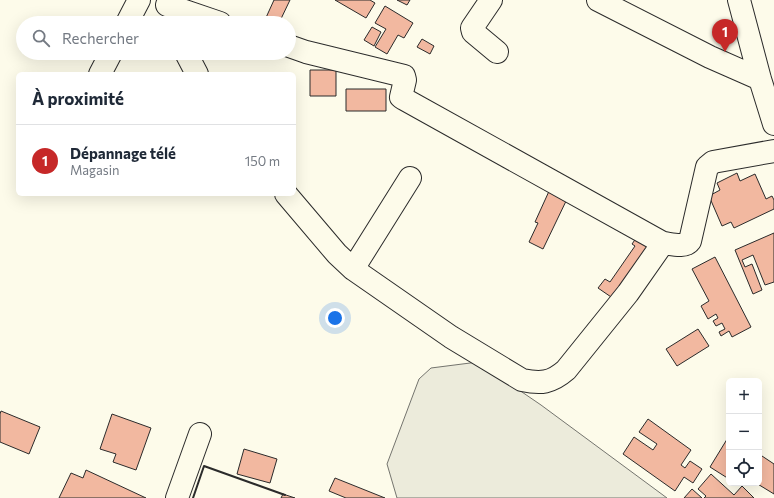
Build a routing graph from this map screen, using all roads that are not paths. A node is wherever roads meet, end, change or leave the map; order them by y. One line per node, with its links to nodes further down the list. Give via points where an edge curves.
1 (139, 0): 5 (street)
2 (491, 0): 9 (street, via 472,28 472,32)
3 (598, 0): 14 (street, via 710,57)
4 (739, 0): 14 (street)
5 (131, 16)
6 (170, 16): 7 (street, via 167,5)
7 (199, 16)
8 (296, 48): 19 (street, via 404,76 404,99)
9 (497, 52)
10 (107, 60): 12 (street)
11 (190, 60): 13 (street)
12 (101, 72)
13 (196, 72)
14 (760, 79): 15 (street)
15 (773, 115)
16 (774, 151): 19 (street, via 713,162 707,167 690,241 684,245)
17 (410, 178): 20 (street)
18 (288, 196): 20 (street)
19 (663, 243): 20 (street, via 628,293 566,370 550,381 522,380 451,337)
20 (353, 269)
21 (200, 434): 22 (street)
22 (177, 498)

